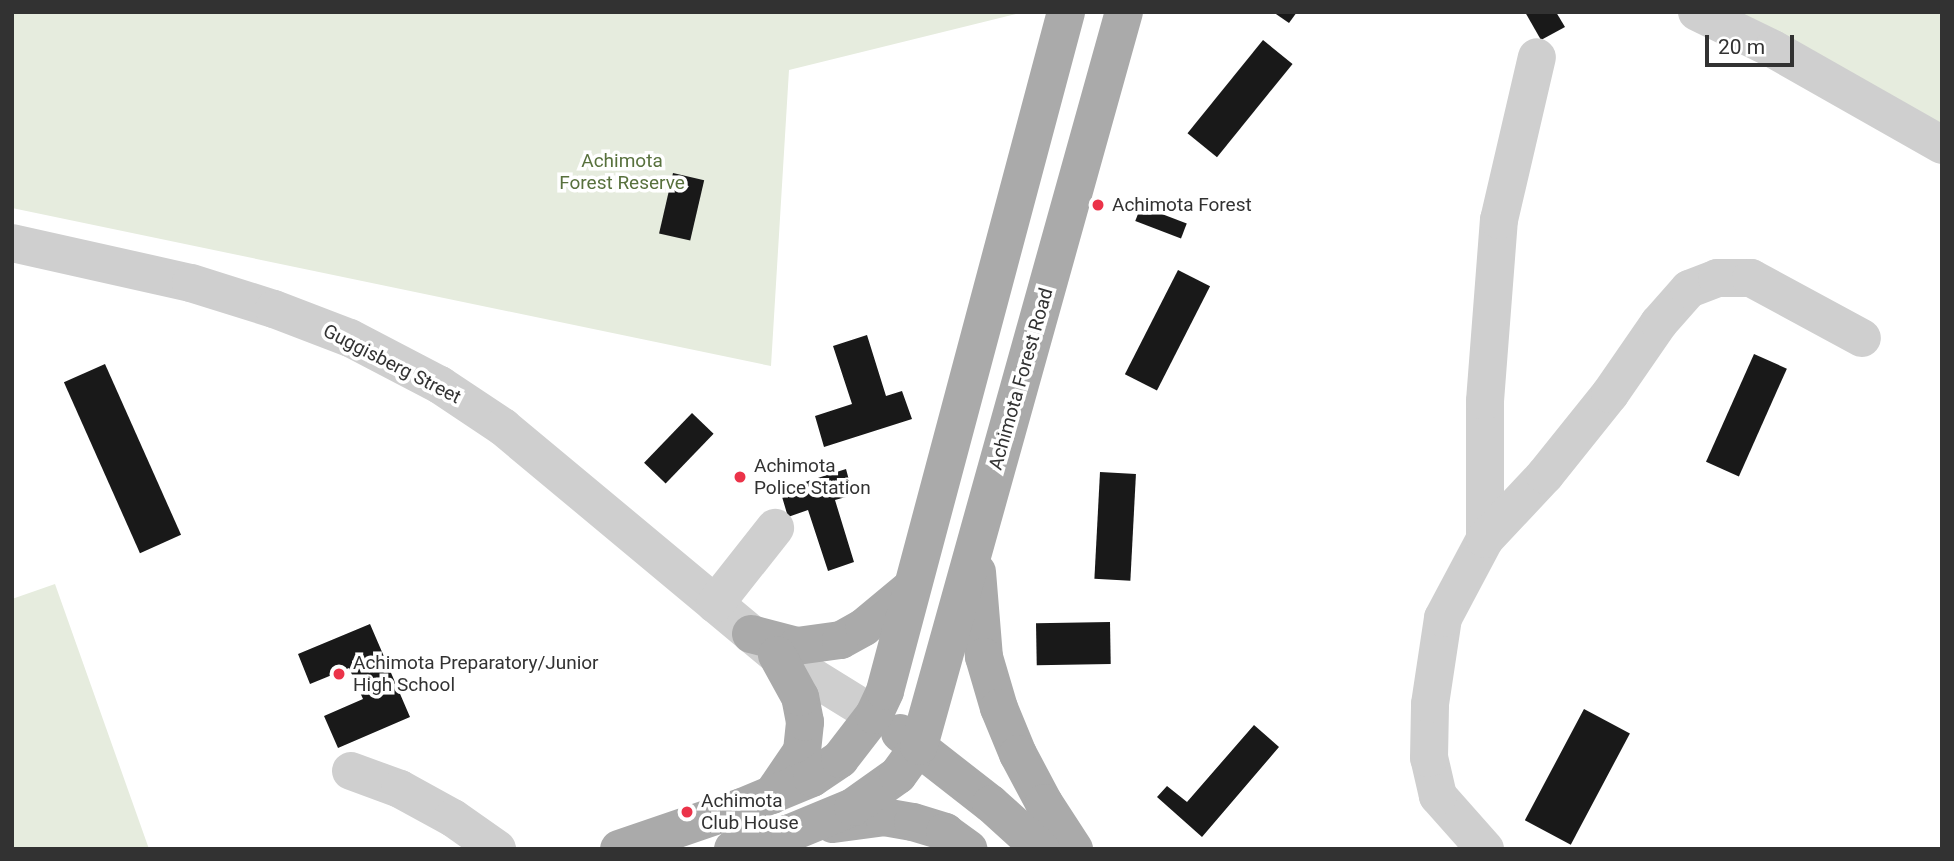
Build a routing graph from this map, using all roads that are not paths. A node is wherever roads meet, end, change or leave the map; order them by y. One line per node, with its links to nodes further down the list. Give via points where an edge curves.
1 (1066, 12): 11 (main road)
2 (1124, 12): 9 (main road, Achimota Forest Road)
3 (1698, 12): 5 (street)
4 (1537, 57): 10 (street, via 1500,220 1485,401)
5 (1942, 145)
6 (12, 243): 12 (street, Guggisberg Street, via 191,282 274,309 349,338 429,379 503,427)
7 (1862, 338): 10 (street, via 1751,278 1717,278 1689,289 1659,323 1610,394)
8 (775, 528): 12 (street)
9 (976, 537): 15 (main road, Achimota Forest Road); 25 (main road, via 984,657 999,708 1044,803)
10 (1485, 539): 26 (street, via 1443,618 1430,704 1429,758 1438,796)
11 (911, 588): 13 (main road, via 841,640); 14 (main road, via 885,691)
12 (715, 604): 13 (street, Guggisberg Street)
13 (764, 645): 14 (street, Guggisberg Street); 17 (main road, via 800,698 806,722 802,751)
14 (865, 727): 15 (main road); 17 (main road, via 840,759 812,778)
15 (908, 760): 18 (main road, via 853,807); 23 (main road); 24 (main road)
16 (351, 771): 19 (street, via 400,789)
17 (772, 795): 20 (main road)
18 (790, 833): 21 (main road); 22 (main road, via 884,817 945,832)
19 (497, 849)
20 (619, 849)
21 (733, 849)
22 (968, 849)
23 (976, 849)
24 (1041, 849)
25 (1074, 849)
26 (1485, 849)

